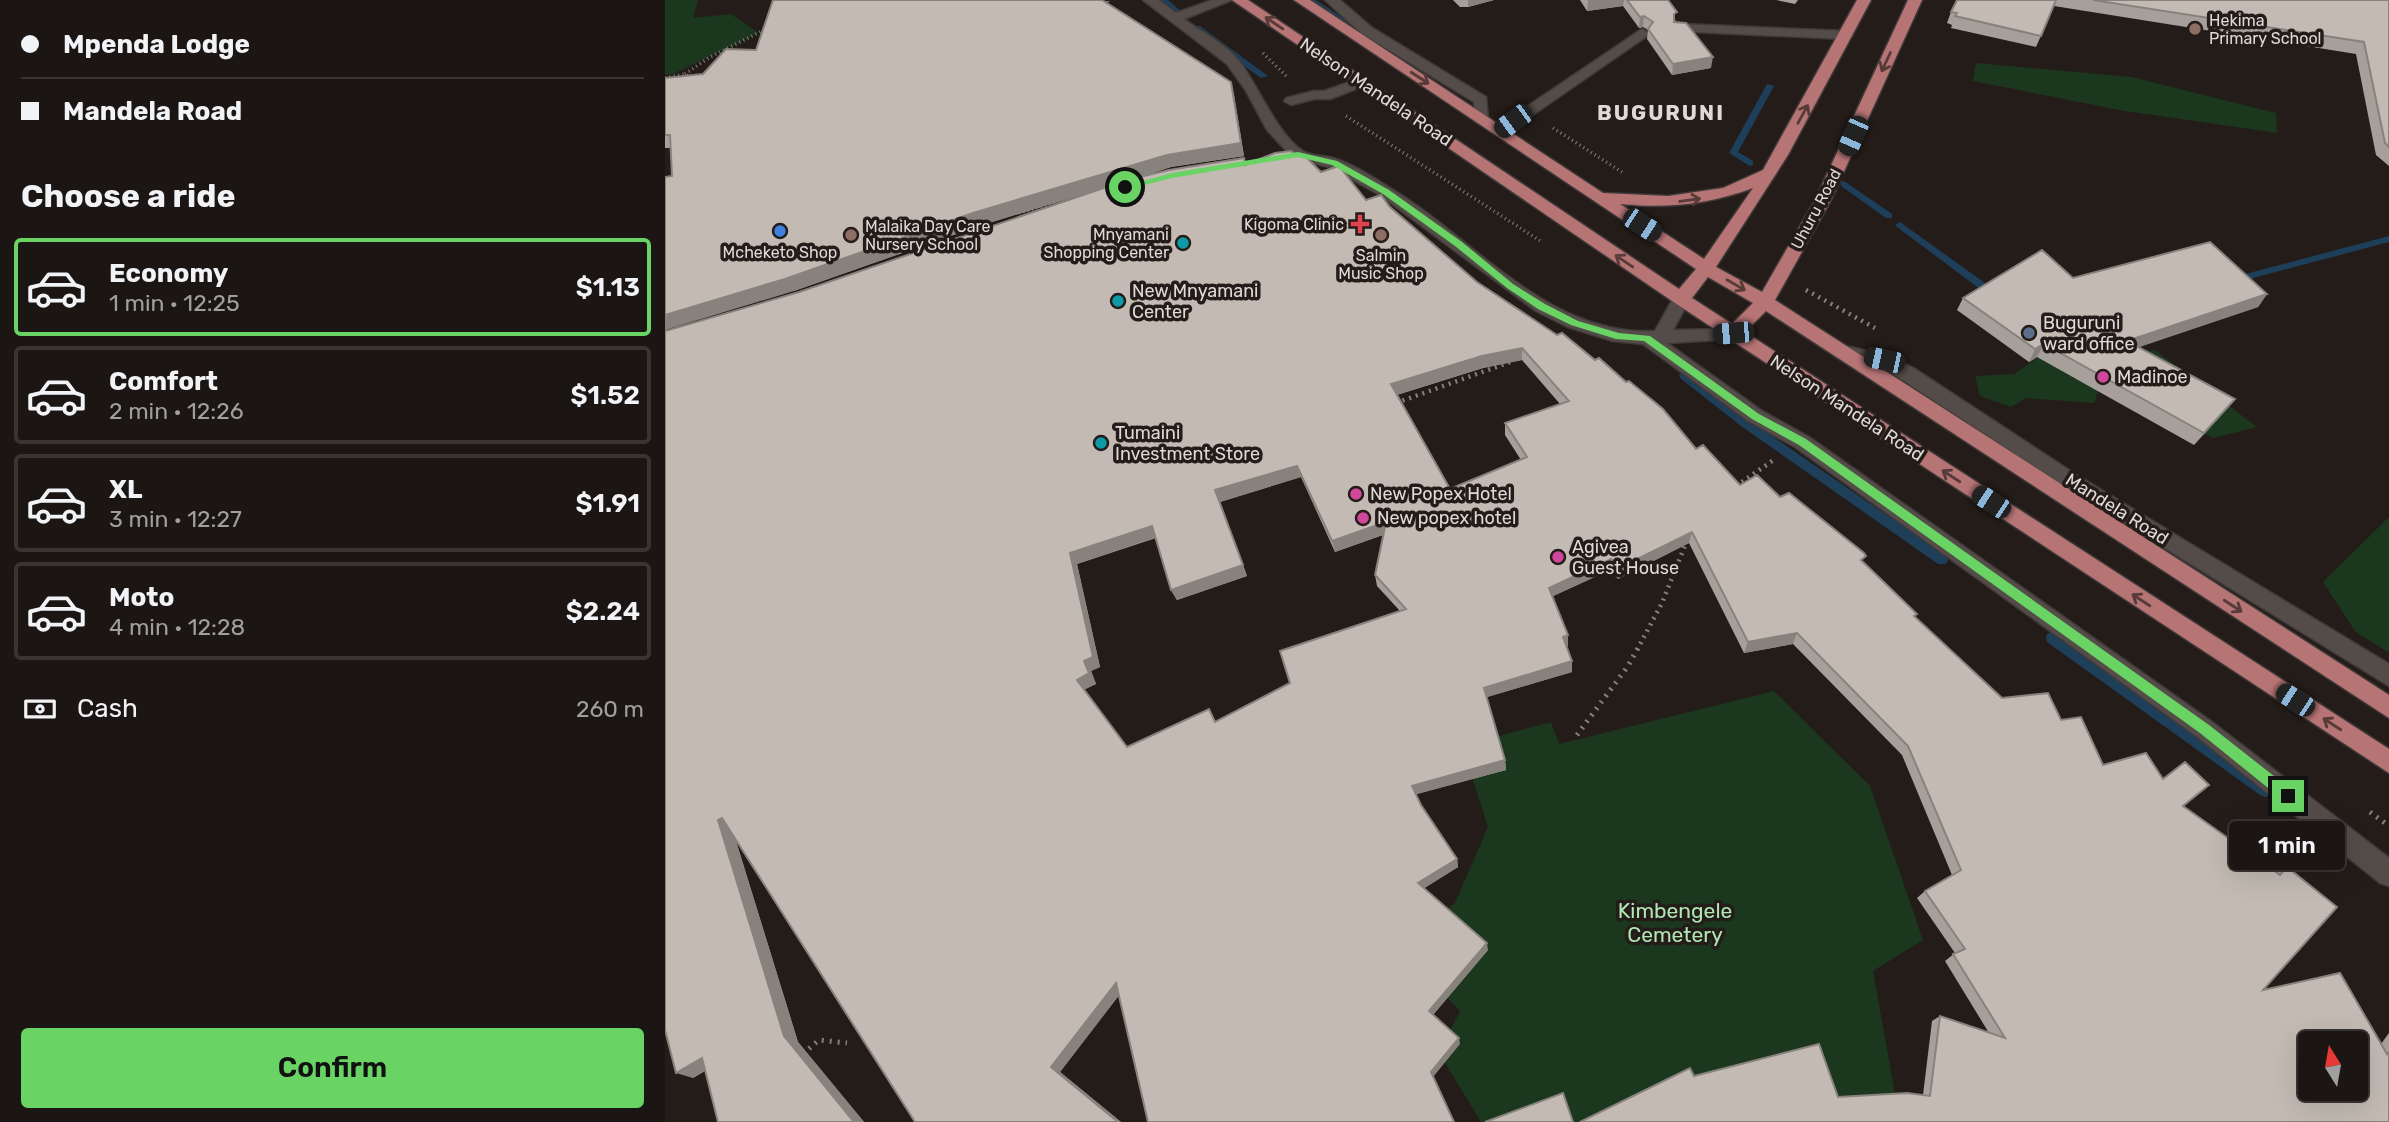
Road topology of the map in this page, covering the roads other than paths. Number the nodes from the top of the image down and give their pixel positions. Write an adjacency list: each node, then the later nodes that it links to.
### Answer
1 (1150, 0): 8 (street)
2 (1224, 0): 8 (street)
3 (1239, 0): 12 (main road, Nelson Mandela Road, one-way to 3)
4 (1301, 0): 14 (main road, Nelson Mandela Road, one-way to 14)
5 (1332, 0): 14 (street)
6 (1864, 0): 11 (main road)
7 (1915, 0): 20 (main road, Uhuru Road, one-way to 20)
8 (1174, 18): 22 (street)
9 (1680, 28): 11 (street)
10 (1642, 33): 15 (street)
11 (1846, 35): 16 (main road, one-way to 11)
12 (1361, 82): 13 (street); 19 (main road, Nelson Mandela Road, one-way to 12)
13 (1291, 101)
14 (1481, 119): 15 (main road, Nelson Mandela Road)
15 (1500, 131): 17 (main road, Nelson Mandela Road)
16 (1768, 173): 17 (main road, one-way to 16); 18 (main road)
17 (1598, 196): 18 (main road, Nelson Mandela Road)
18 (1707, 268): 19 (main road); 20 (main road, Nelson Mandela Road, one-way to 20)
19 (1681, 299): 21 (main road, Nelson Mandela Road); 22 (street)
20 (1765, 302): 21 (main road, Uhuru Road); 23 (main road)
21 (1733, 333): 22 (street); 26 (main road, Nelson Mandela Road, one-way to 21)
22 (1654, 337): 27 (street)
23 (1841, 351): 24 (street, Mandela Road); 25 (main road, one-way to 25)
24 (2389, 676)
25 (2389, 708)
26 (2389, 762)
27 (2389, 874)

